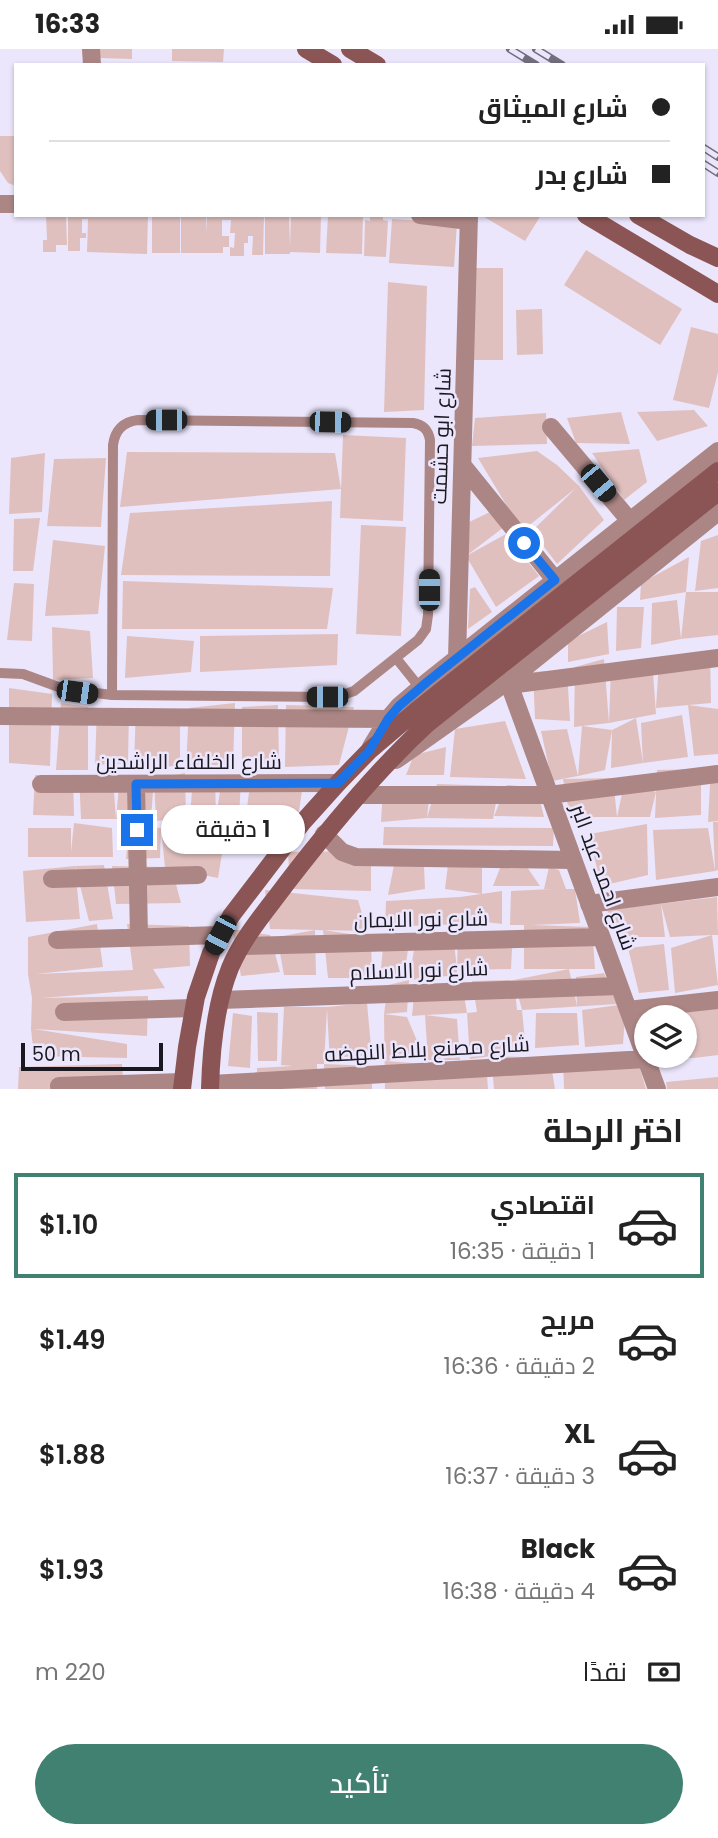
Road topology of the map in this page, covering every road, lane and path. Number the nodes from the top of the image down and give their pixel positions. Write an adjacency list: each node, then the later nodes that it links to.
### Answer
1 (306, 49): 3 (main road)
2 (350, 49): 4 (main road)
3 (330, 63)
4 (374, 63)
5 (589, 217): 9 (main road)
6 (641, 217): 8 (main road)
7 (469, 218): 12 (street, شارع ابو حشمت)
8 (718, 258)
9 (718, 294)
10 (551, 427): 16 (street)
11 (718, 451): 16 (street)
12 (463, 466): 17 (street); 20 (street, شارع ابو حشمت)
13 (718, 471): 21 (main road)
14 (718, 492): 21 (main road)
15 (718, 512): 23 (street)
16 (630, 521): 17 (street)
17 (555, 580): 20 (street)
18 (396, 658): 24 (lane); 25 (lane); 25 (lane)
19 (718, 658): 23 (street)
20 (457, 659): 24 (street)
21 (485, 667): 28 (main road); 29 (main road)
22 (0, 673): 25 (lane)
23 (508, 683): 29 (street); 35 (street, شارع احمد عبد البر)
24 (420, 688): 27 (street)
25 (112, 695)
26 (0, 716): 27 (street)
27 (388, 719): 28 (street)
28 (369, 751): 31 (main road)
29 (384, 767): 34 (main road)
30 (718, 773): 35 (street)
31 (338, 783): 33 (street, شارع الخلفاء الراشدين); 43 (main road)
32 (41, 784): 33 (street, شارع الخلفاء الراشدين)
33 (136, 784): 39 (street)
34 (359, 795): 35 (street); 36 (main road)
35 (549, 795): 37 (street, شارع احمد عبد البر)
36 (324, 834): 37 (street); 47 (main road)
37 (573, 860): 42 (street, شارع احمد عبد البر)
38 (198, 875): 39 (street)
39 (138, 877): 40 (street); 44 (street)
40 (52, 879)
41 (718, 887): 42 (street)
42 (589, 904): 45 (street, شارع احمد عبد البر)
43 (220, 935): 44 (street); 51 (main road)
44 (139, 937): 46 (street)
45 (601, 937): 47 (street, شارع نور الايمان); 48 (street, شارع احمد عبد البر)
46 (57, 940)
47 (242, 946): 49 (main road)
48 (619, 986): 49 (street, شارع نور الاسلام); 52 (street, شارع احمد عبد البر)
49 (221, 1000): 59 (main road)
50 (718, 1000): 52 (street)
51 (193, 1008): 53 (street); 57 (main road)
52 (628, 1010): 54 (street, شارع احمد عبد البر)
53 (64, 1012)
54 (634, 1026)
55 (634, 1060): 59 (street, شارع مصنع بلاط النهضه)
56 (649, 1068): 60 (street, شارع احمد عبد البر)
57 (182, 1085): 58 (street)
58 (59, 1086)
59 (210, 1087)
60 (657, 1089)

